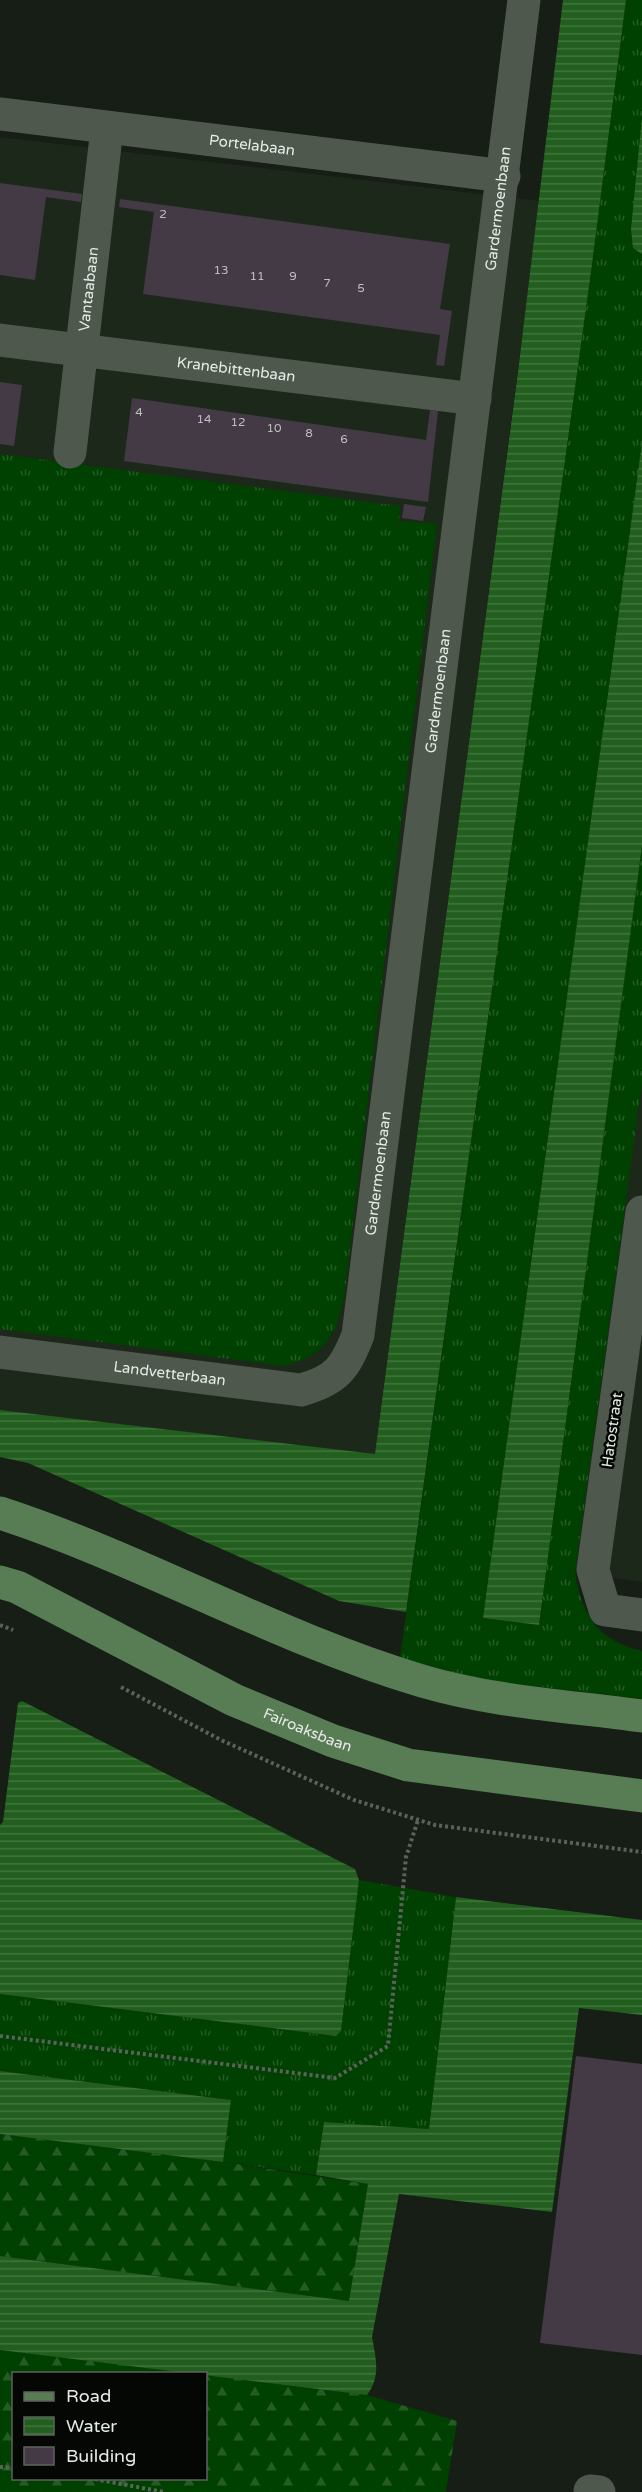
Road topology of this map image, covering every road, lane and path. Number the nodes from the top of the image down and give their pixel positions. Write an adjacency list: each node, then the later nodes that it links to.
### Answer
1 (524, 0): 4 (street, Gardermoenbaan)
2 (0, 114): 3 (street, Portelabaan)
3 (107, 128): 4 (street, Portelabaan); 6 (street, Vantaabaan)
4 (504, 176): 7 (street, Gardermoenbaan)
5 (0, 340): 6 (street, Kranebittenbaan)
6 (82, 350): 7 (street, Kranebittenbaan); 8 (street, Vantaabaan)
7 (475, 399): 11 (street, Gardermoenbaan)
8 (70, 452)
9 (642, 1212): 14 (street, Hatostraat)
10 (0, 1352): 11 (street, Landvetterbaan)
11 (336, 1376)
12 (0, 1513): 15 (main road)
13 (0, 1582): 16 (main road, Fairoaksbaan)
14 (642, 1615)
15 (642, 1716)
16 (642, 1796)
17 (418, 1820): 18 (path)
18 (0, 2036)
19 (100, 2480): 20 (path)
20 (164, 2492)

